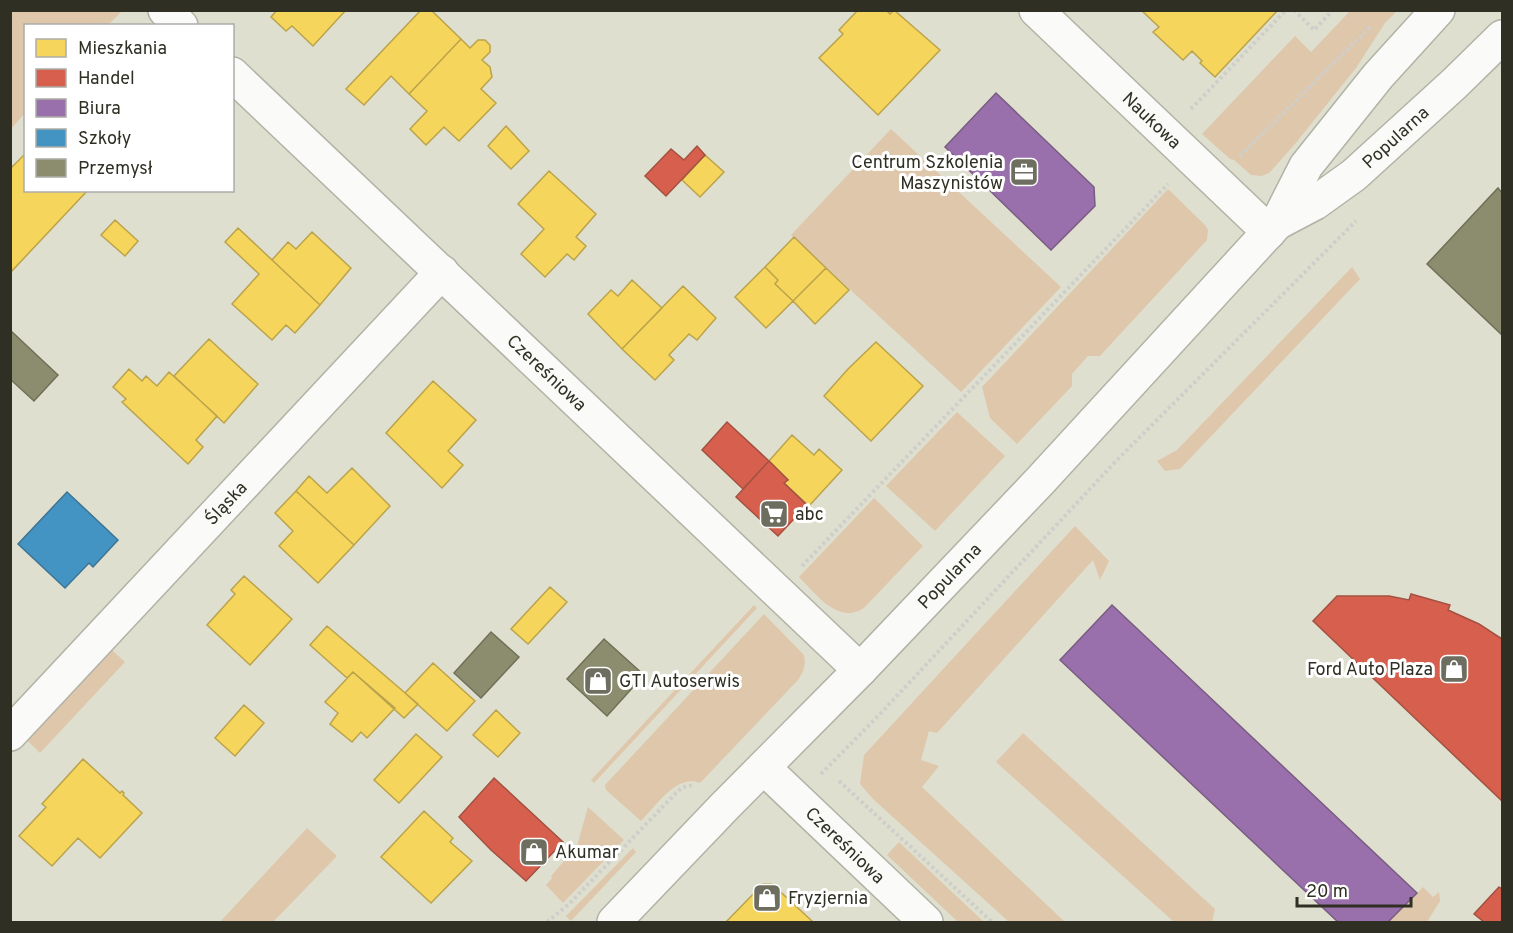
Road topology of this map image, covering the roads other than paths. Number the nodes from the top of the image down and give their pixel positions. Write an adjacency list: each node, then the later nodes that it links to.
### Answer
1 (165, 10): 4 (street)
2 (1036, 10): 7 (street, Naukowa)
3 (1438, 10): 7 (street, Popularna)
4 (179, 24)
5 (1503, 37): 7 (street, Popularna)
6 (234, 77): 8 (street, Czereśniowa)
7 (1273, 228): 9 (street, Popularna)
8 (442, 272): 9 (street, Czereśniowa); 10 (street, Śląska)
9 (860, 670): 11 (street, Popularna)
10 (10, 734)
11 (764, 768): 12 (street, Popularna); 13 (street, Czereśniowa)
12 (614, 922)
13 (926, 922)

